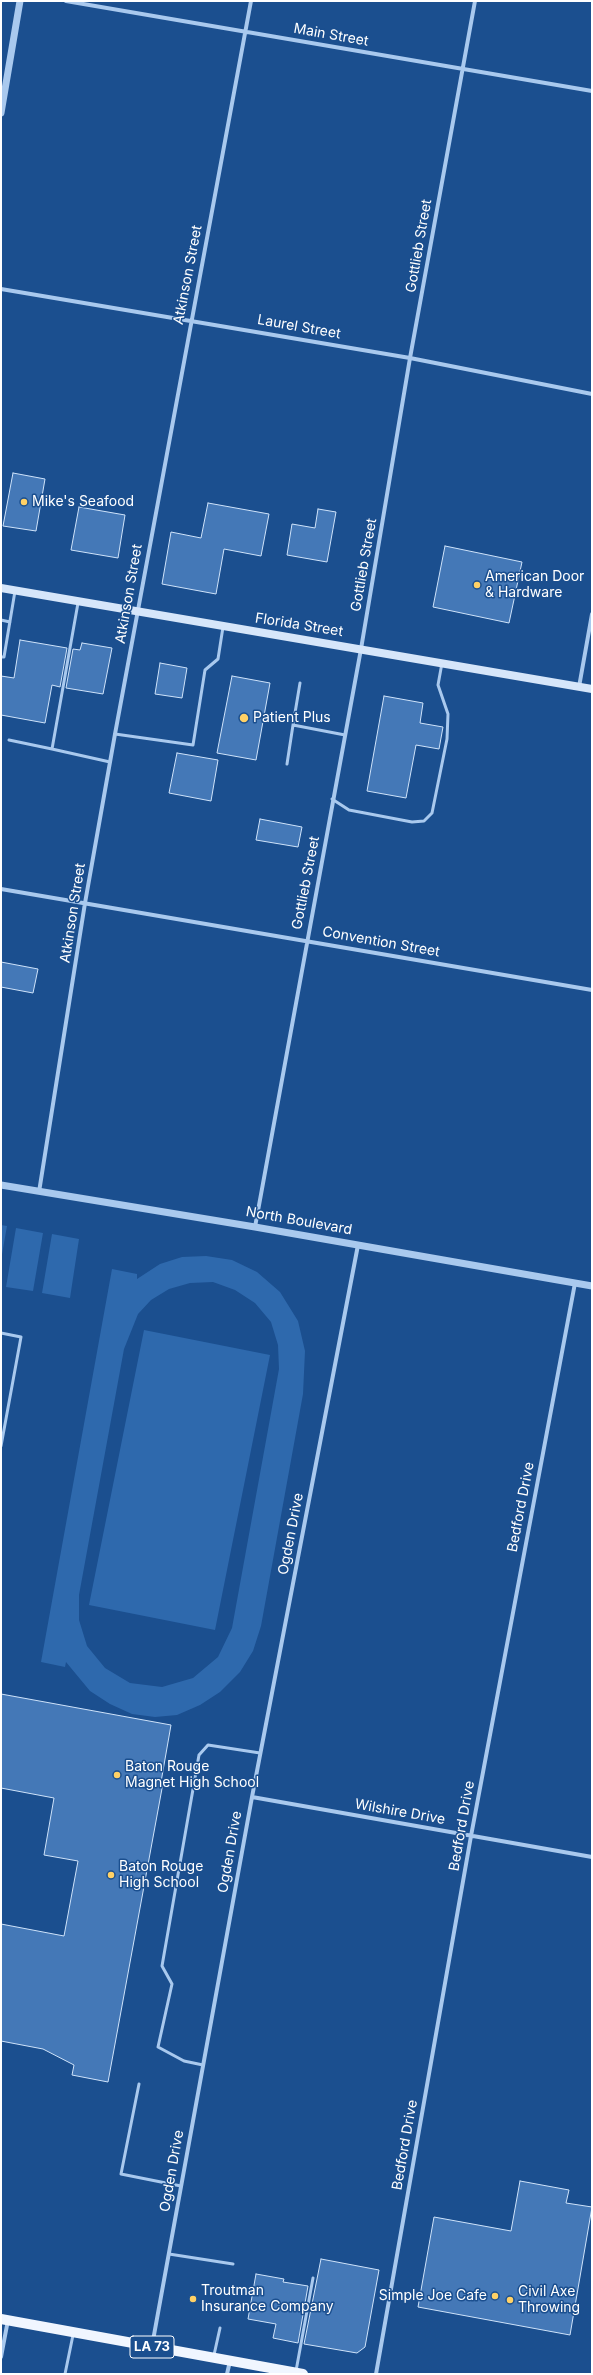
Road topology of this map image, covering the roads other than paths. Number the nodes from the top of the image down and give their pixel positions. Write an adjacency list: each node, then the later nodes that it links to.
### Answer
1 (20, 1): 8 (street)
2 (66, 1): 5 (street, Main Street)
3 (251, 1): 5 (street, Atkinson Street)
4 (474, 1): 6 (street, Gottlieb Street)
5 (246, 32): 6 (street, Main Street); 10 (street, Atkinson Street)
6 (462, 70): 7 (street, Main Street); 11 (street, Gottlieb Street)
7 (592, 92)
8 (1, 113)
9 (1, 289): 10 (street, Laurel Street)
10 (191, 320): 11 (street, Laurel Street); 16 (street, Atkinson Street)
11 (410, 358): 12 (street, Laurel Street); 21 (street, Gottlieb Street)
12 (592, 394)
13 (1, 588): 14 (main road, Florida Street)
14 (16, 590): 15 (main road, Florida Street); 19 (lane)
15 (78, 601): 16 (main road, Florida Street); 31 (lane)
16 (137, 611): 20 (main road, Florida Street); 28 (street, Atkinson Street)
17 (592, 614): 25 (street)
18 (1, 620): 19 (lane)
19 (10, 622): 22 (lane)
20 (224, 626): 21 (main road, Florida Street); 28 (lane)
21 (361, 649): 23 (main road, Florida Street); 29 (street, Gottlieb Street)
22 (1, 657)
23 (442, 663): 25 (main road, Florida Street); 34 (lane)
24 (300, 683): 27 (lane)
25 (579, 687): 26 (main road, Florida Street)
26 (592, 689)
27 (293, 725): 29 (lane); 33 (lane)
28 (115, 734): 32 (street, Atkinson Street)
29 (345, 736): 34 (street, Gottlieb Street)
30 (10, 740): 31 (lane)
31 (52, 749): 32 (lane)
32 (110, 762): 36 (street, Atkinson Street)
33 (287, 764)
34 (332, 799): 37 (street, Gottlieb Street)
35 (1, 889): 36 (street, Convention Street)
36 (85, 903): 37 (street, Convention Street); 40 (street, Atkinson Street)
37 (306, 940): 38 (street, Convention Street); 41 (street, Gottlieb Street)
38 (592, 990)
39 (1, 1185): 40 (street, North Boulevard)
40 (39, 1192): 41 (street, North Boulevard)
41 (255, 1227): 42 (street, North Boulevard)
42 (358, 1245): 43 (street, North Boulevard); 47 (street, Ogden Drive)
43 (575, 1283): 44 (street, North Boulevard); 49 (street, Bedford Drive)
44 (592, 1286)
45 (1, 1333): 46 (lane)
46 (1, 1446)
47 (260, 1753): 48 (street, Ogden Drive); 51 (lane)
48 (252, 1797): 49 (street, Wilshire Drive); 51 (street, Ogden Drive)
49 (471, 1836): 50 (street, Wilshire Drive); 67 (street, Bedford Drive)
50 (592, 1856)
51 (203, 2065): 53 (street, Ogden Drive)
52 (139, 2084): 53 (lane)
53 (181, 2186): 54 (street, Ogden Drive)
54 (169, 2254): 55 (lane); 60 (street, Ogden Drive)
55 (233, 2264)
56 (313, 2278): 64 (lane)
57 (4, 2319): 59 (main road, LA 73); 61 (street)
58 (220, 2328): 62 (lane)
59 (74, 2332): 60 (main road, LA 73); 65 (lane)
60 (152, 2347): 62 (main road, LA 73)
61 (1, 2357)
62 (214, 2358): 63 (main road, LA 73)
63 (230, 2361): 64 (main road, LA 73); 66 (street)
64 (294, 2373)
65 (65, 2374)
66 (227, 2374)
67 (376, 2374)

